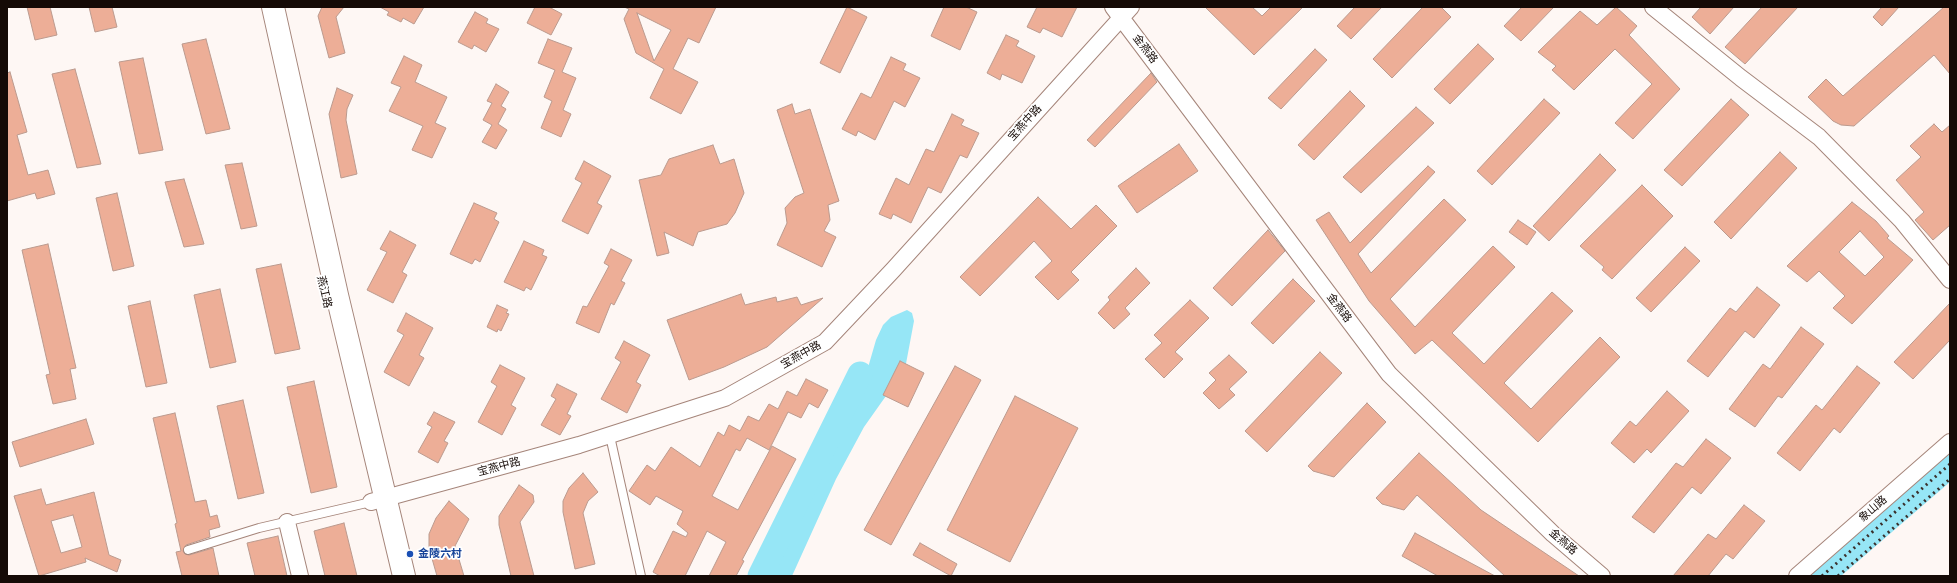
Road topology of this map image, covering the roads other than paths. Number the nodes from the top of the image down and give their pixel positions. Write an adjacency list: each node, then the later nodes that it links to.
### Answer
1 (260, 7): 8 (main road, 燕江路)
2 (273, 7): 8 (main road)
3 (1653, 7): 5 (street)
4 (1122, 10): 6 (street, 宝燕中路); 15 (street, 金燕路)
5 (1950, 280)
6 (610, 436): 8 (street, 宝燕中路); 14 (lane)
7 (1950, 442): 16 (street, 象山路)
8 (378, 500): 9 (lane); 12 (main road, 燕江路); 13 (main road)
9 (287, 522): 10 (lane); 11 (street)
10 (188, 550)
11 (300, 576)
12 (389, 576)
13 (404, 576)
14 (641, 576)
15 (1602, 576)
16 (1797, 576)

